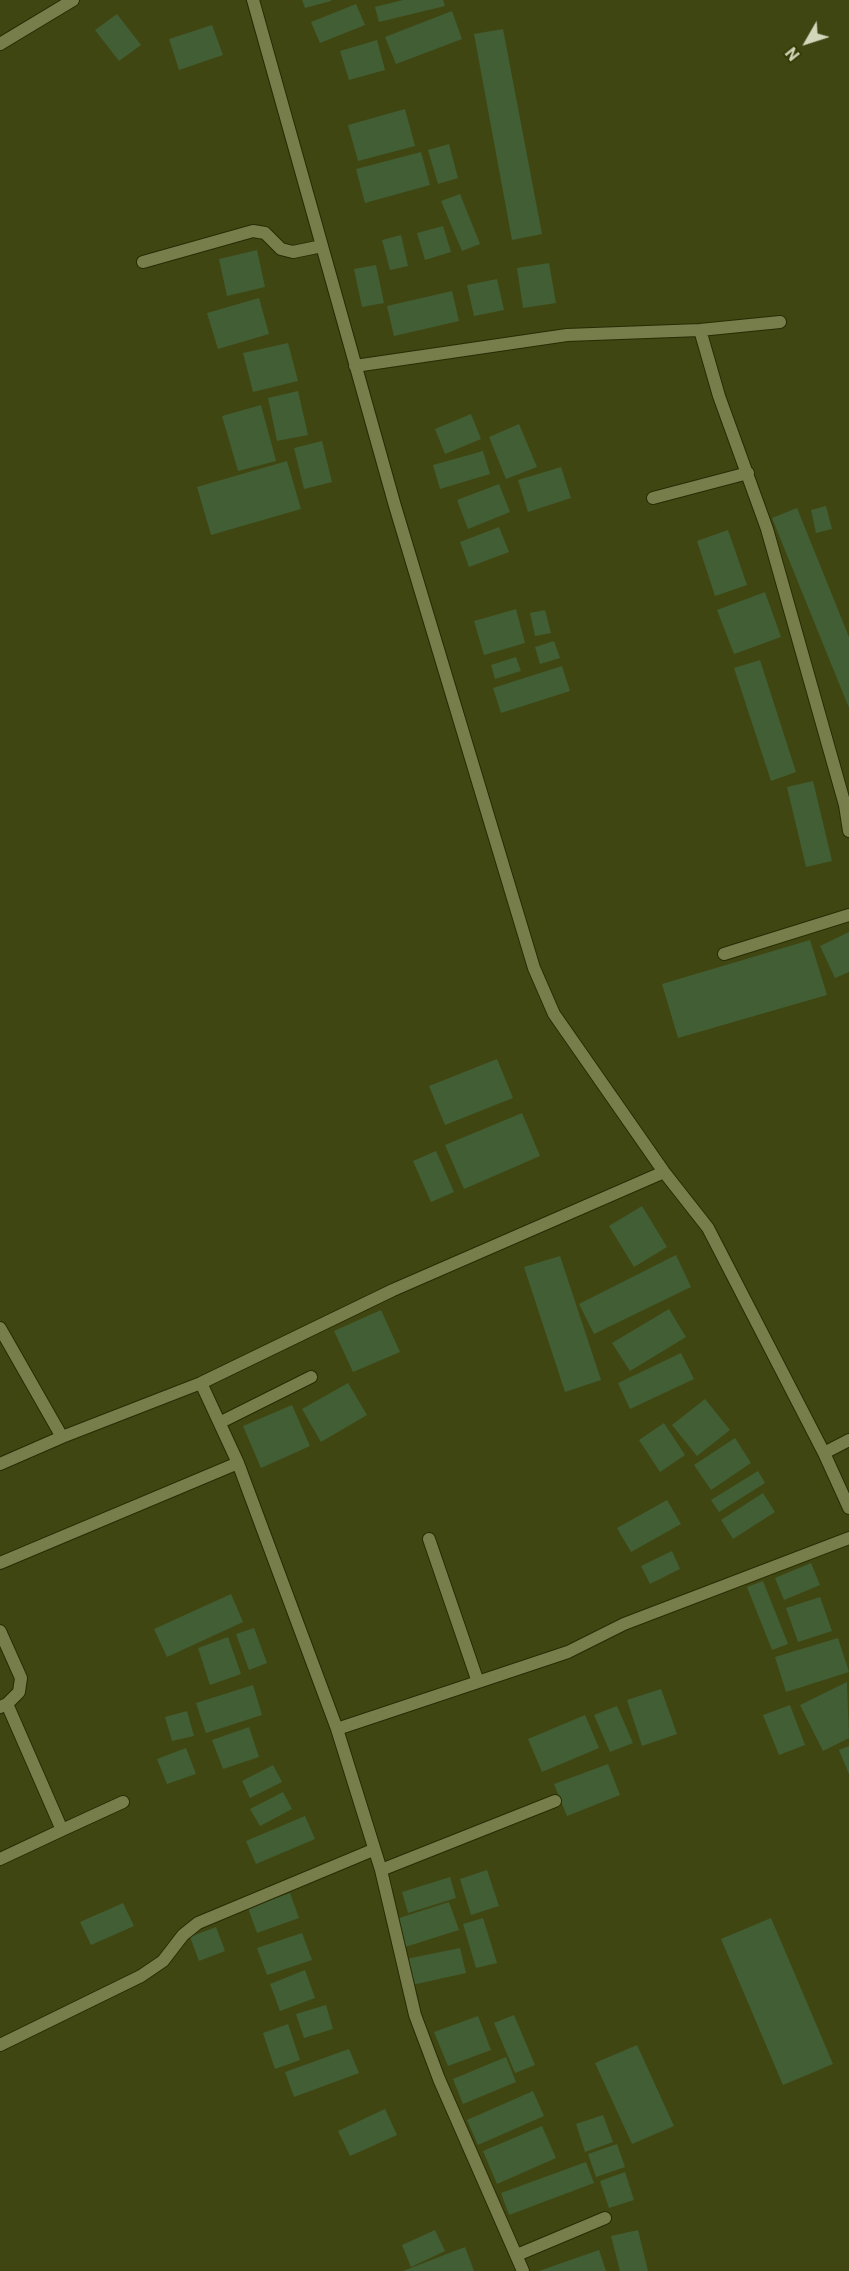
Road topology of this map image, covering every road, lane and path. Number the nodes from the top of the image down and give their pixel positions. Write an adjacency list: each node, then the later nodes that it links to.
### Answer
1 (73, 0): 3 (street)
2 (253, 0): 4 (street)
3 (0, 44)
4 (322, 246): 5 (street); 8 (street)
5 (143, 262)
6 (780, 322): 7 (street)
7 (700, 330): 8 (street); 9 (street)
8 (355, 366): 15 (street)
9 (748, 473): 10 (street); 11 (street)
10 (653, 498)
11 (847, 804): 12 (street)
12 (849, 831)
13 (849, 915): 14 (street)
14 (724, 954)
15 (664, 1172): 18 (street); 22 (street)
16 (0, 1328): 20 (street)
17 (311, 1377): 19 (street)
18 (201, 1383): 19 (street); 20 (street)
19 (221, 1422): 23 (street)
20 (62, 1437): 24 (street)
21 (849, 1440): 22 (street)
22 (824, 1453): 25 (street)
23 (238, 1462): 28 (street); 32 (street)
24 (0, 1464)
25 (849, 1508)
26 (849, 1538): 30 (street)
27 (429, 1539): 30 (street)
28 (0, 1563)
29 (0, 1631): 31 (street)
30 (477, 1682): 32 (street)
31 (4, 1705): 35 (street)
32 (337, 1729): 36 (street)
33 (555, 1801): 38 (street)
34 (123, 1802): 35 (street)
35 (62, 1830): 37 (street)
36 (373, 1850): 38 (street); 39 (street)
37 (0, 1859)
38 (381, 1870): 41 (street)
39 (0, 2045)
40 (605, 2217): 41 (street)
41 (517, 2255): 42 (street)
42 (523, 2271)

